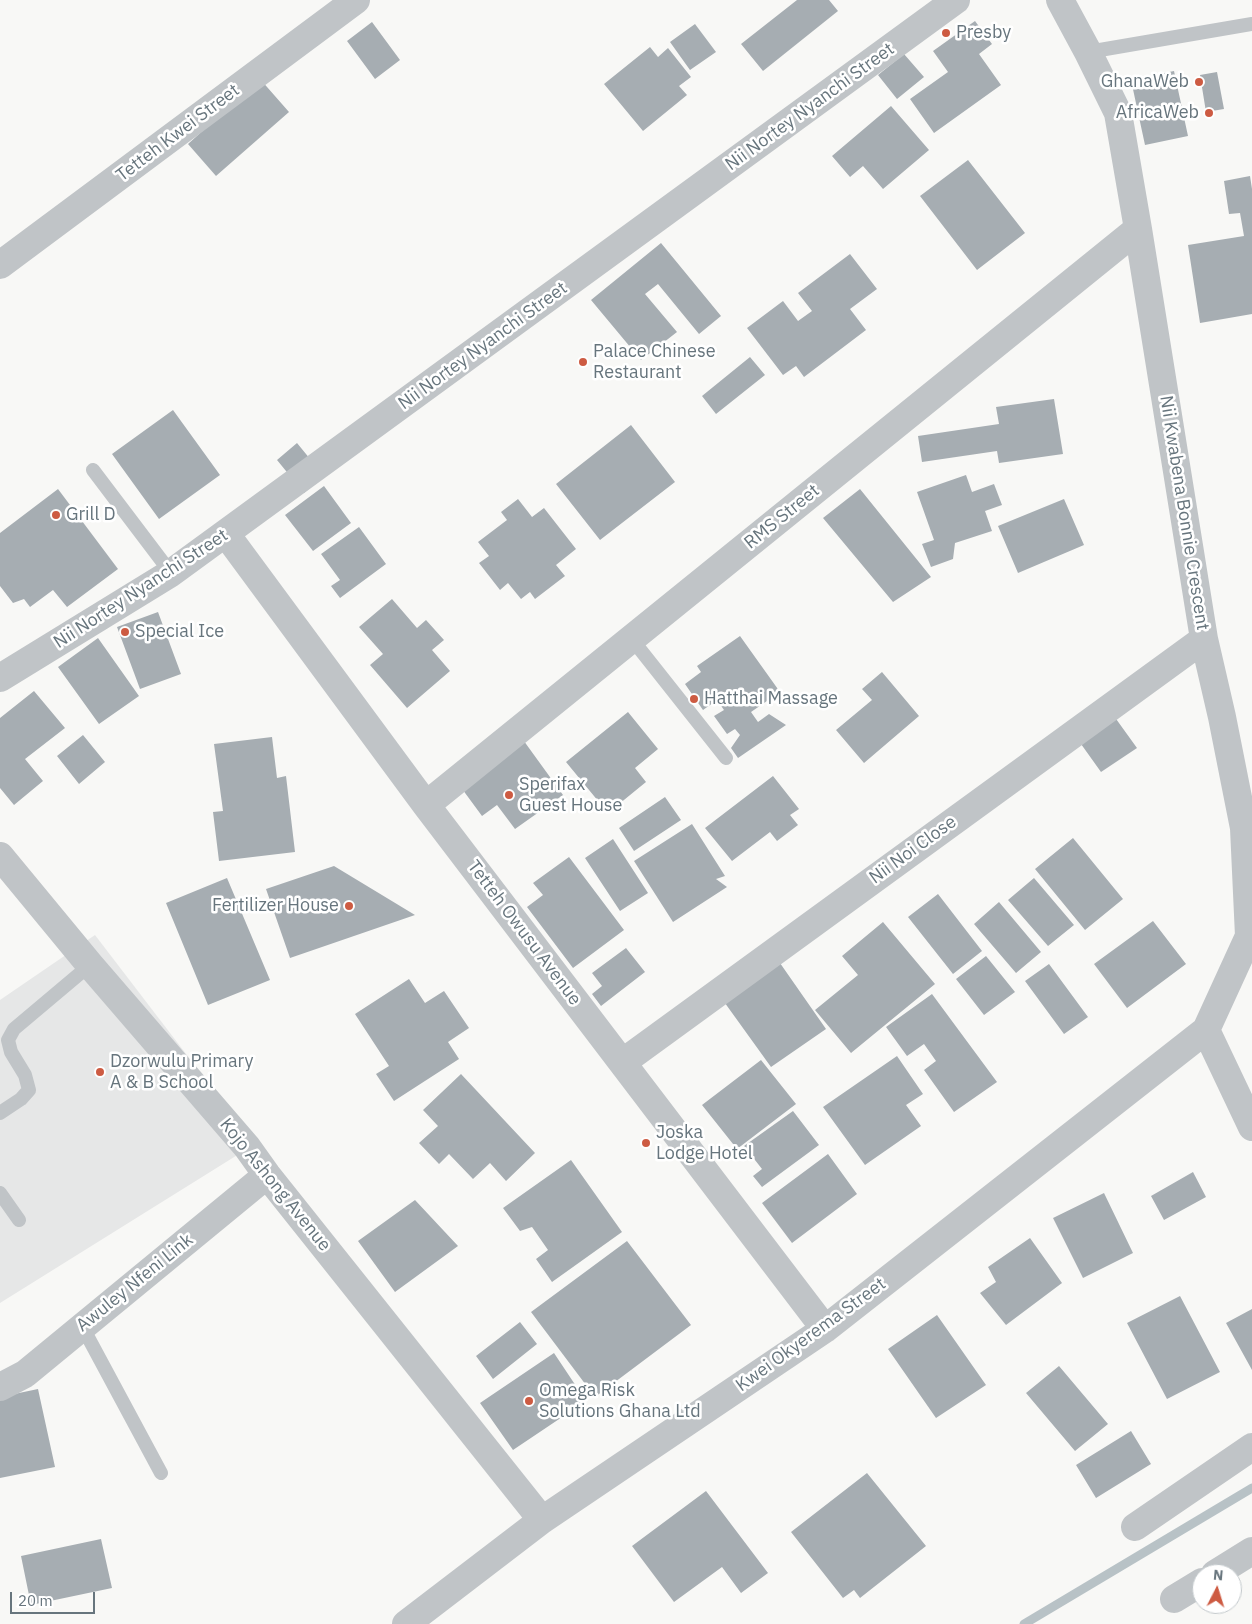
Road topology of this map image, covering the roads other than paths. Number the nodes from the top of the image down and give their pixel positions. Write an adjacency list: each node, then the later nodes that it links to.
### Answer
1 (356, 0): 7 (street, Tetteh Kwei Street)
2 (956, 0): 9 (street, Nii Nortey Nyanchi Street)
3 (1060, 0): 5 (street, Nii Kwabena Bonnie Crescent)
4 (1252, 24): 5 (lane)
5 (1088, 52): 6 (street, Nii Kwabena Bonnie Crescent)
6 (1138, 229): 11 (street, RMS Street); 12 (street, Nii Kwabena Bonnie Crescent)
7 (0, 266)
8 (93, 470): 10 (lane)
9 (226, 534): 10 (street, Nii Nortey Nyanchi Street); 15 (street, Tetteh Owusu Avenue)
10 (171, 573): 13 (street, Nii Nortey Nyanchi Street)
11 (631, 638): 14 (lane); 15 (street, RMS Street)
12 (1204, 639): 18 (street, Nii Kwabena Bonnie Crescent); 19 (street, Nii Noi Close)
13 (0, 678)
14 (726, 758)
15 (426, 805): 19 (street, Tetteh Owusu Avenue)
16 (0, 856): 17 (street, Kojo Ashong Avenue)
17 (90, 965): 20 (lane); 22 (street, Kojo Ashong Avenue)
18 (1206, 1030): 21 (street); 26 (street, Kwei Okyerema Street)
19 (623, 1062): 26 (street, Tetteh Owusu Avenue)
20 (0, 1113)
21 (1252, 1127)
22 (267, 1175): 25 (street, Awuley Nfeni Link); 30 (street, Kojo Ashong Avenue)
23 (0, 1193): 24 (lane)
24 (19, 1220)
25 (82, 1326): 27 (street, Awuley Nfeni Link); 29 (lane)
26 (825, 1329): 30 (street, Kwei Okyerema Street)
27 (0, 1387)
28 (1252, 1446): 31 (street)
29 (161, 1473)
30 (542, 1520): 36 (street, Kwei Okyerema Street)
31 (1134, 1527)
32 (1252, 1551): 33 (street)
33 (1231, 1564)
34 (1192, 1588): 35 (street)
35 (1174, 1599)
36 (406, 1624)

